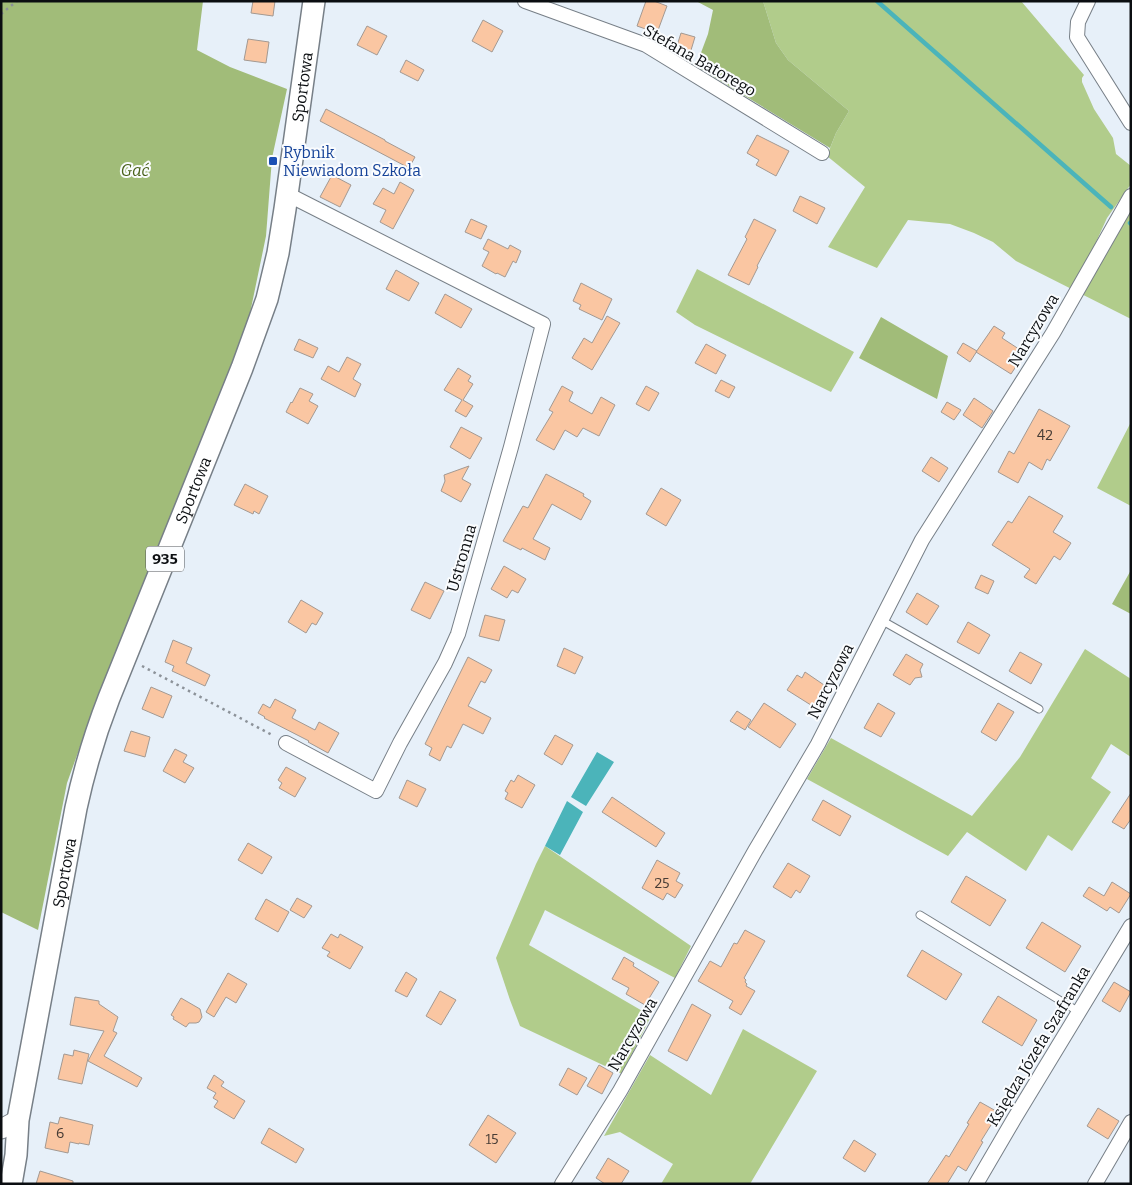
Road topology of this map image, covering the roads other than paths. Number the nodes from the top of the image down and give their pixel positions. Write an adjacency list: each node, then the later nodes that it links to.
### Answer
1 (314, 1): 6 (main road, Sportowa / 935)
2 (525, 1): 5 (street, Stefana Batorego)
3 (1088, 1): 4 (street)
4 (1131, 123)
5 (822, 153)
6 (287, 194): 10 (street, Ustronna); 15 (main road, Sportowa / 935)
7 (1131, 196): 8 (street, Narcyzowa)
8 (881, 620): 9 (lane); 18 (street, Narcyzowa)
9 (1039, 709)
10 (286, 743)
11 (920, 914): 13 (lane)
12 (1131, 926): 13 (street, Księdza Józefa Szafranka)
13 (1078, 1012): 19 (street, Księdza Józefa Szafranka)
14 (1131, 1122): 20 (street)
15 (10, 1124): 16 (main road, Sportowa / 935); 17 (main road, Sportowa / 935)
16 (1, 1151)
17 (11, 1184)
18 (562, 1184)
19 (976, 1184)
20 (1095, 1184)

